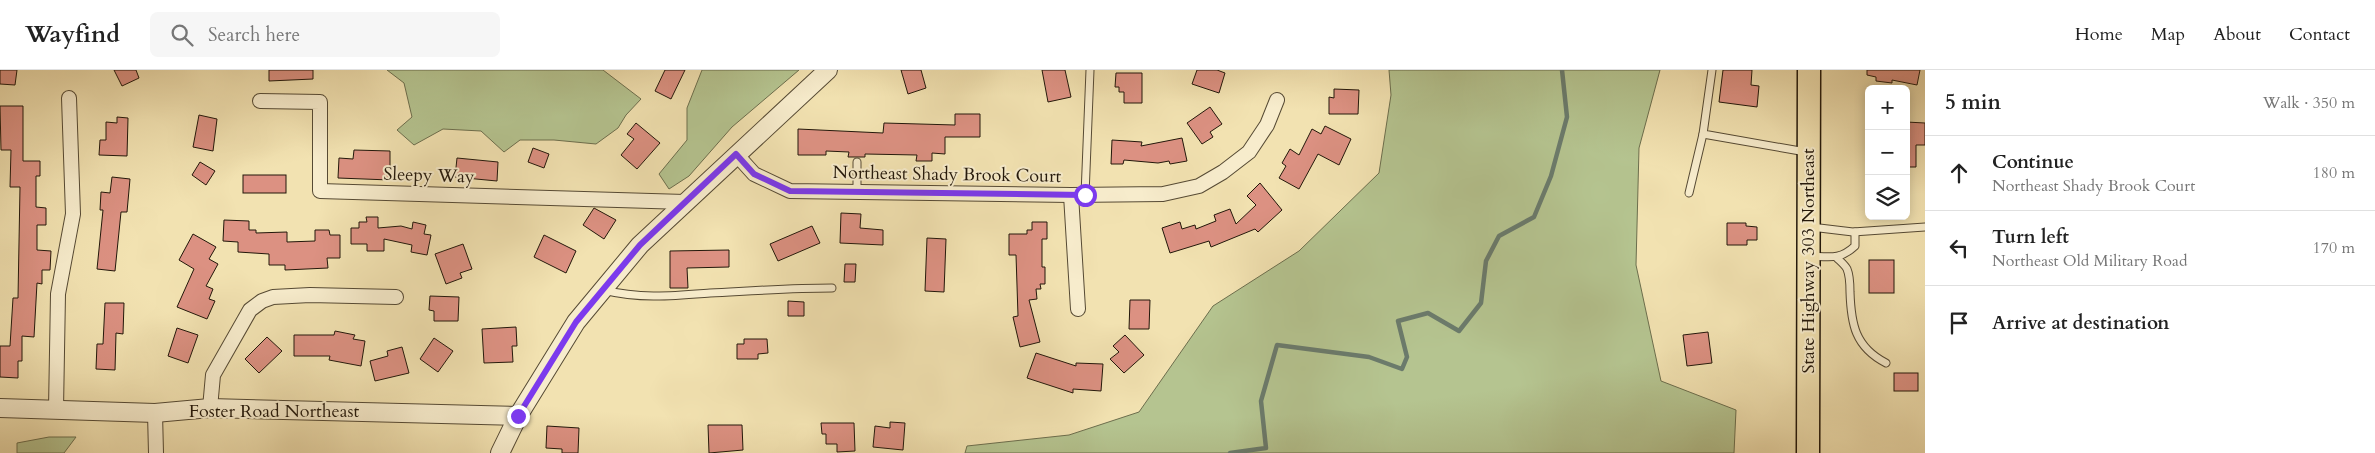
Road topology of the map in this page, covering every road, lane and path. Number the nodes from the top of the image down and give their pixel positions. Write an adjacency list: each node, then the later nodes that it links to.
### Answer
1 (828, 70): 10 (street)
2 (1090, 70): 14 (lane)
3 (1712, 70): 8 (lane)
4 (1809, 70): 9 (main road, State Highway 303 Northeast)
5 (69, 98): 28 (street)
6 (1277, 100): 14 (street, Northeast Shady Brook Court)
7 (260, 101): 15 (street, Sleepy Way)
8 (1703, 134): 9 (lane); 13 (lane)
9 (1809, 152): 17 (main road, State Highway 303 Northeast)
10 (736, 154): 12 (street, Northeast Shady Brook Court); 15 (street)
11 (857, 162): 12 (lane)
12 (856, 192): 14 (street, Northeast Shady Brook Court)
13 (1689, 194)
14 (1078, 195): 24 (street)
15 (685, 202): 22 (street)
16 (1925, 226): 18 (lane)
17 (1809, 227): 18 (lane); 19 (main road, State Highway 303 Northeast)
18 (1855, 232): 20 (lane)
19 (1808, 256): 20 (lane); 33 (main road, State Highway 303 Northeast)
20 (1837, 258): 25 (lane)
21 (832, 288): 22 (lane)
22 (603, 290): 30 (street)
23 (396, 297): 27 (street)
24 (1078, 309)
25 (1886, 363)
26 (0, 408): 28 (street, Foster Road Northeast)
27 (210, 408): 29 (street, Foster Road Northeast); 30 (street, Foster Road Northeast)
28 (56, 409): 29 (street, Foster Road Northeast)
29 (155, 413): 31 (street)
30 (518, 416): 32 (street)
31 (156, 453)
32 (500, 453)
33 (1808, 453)

